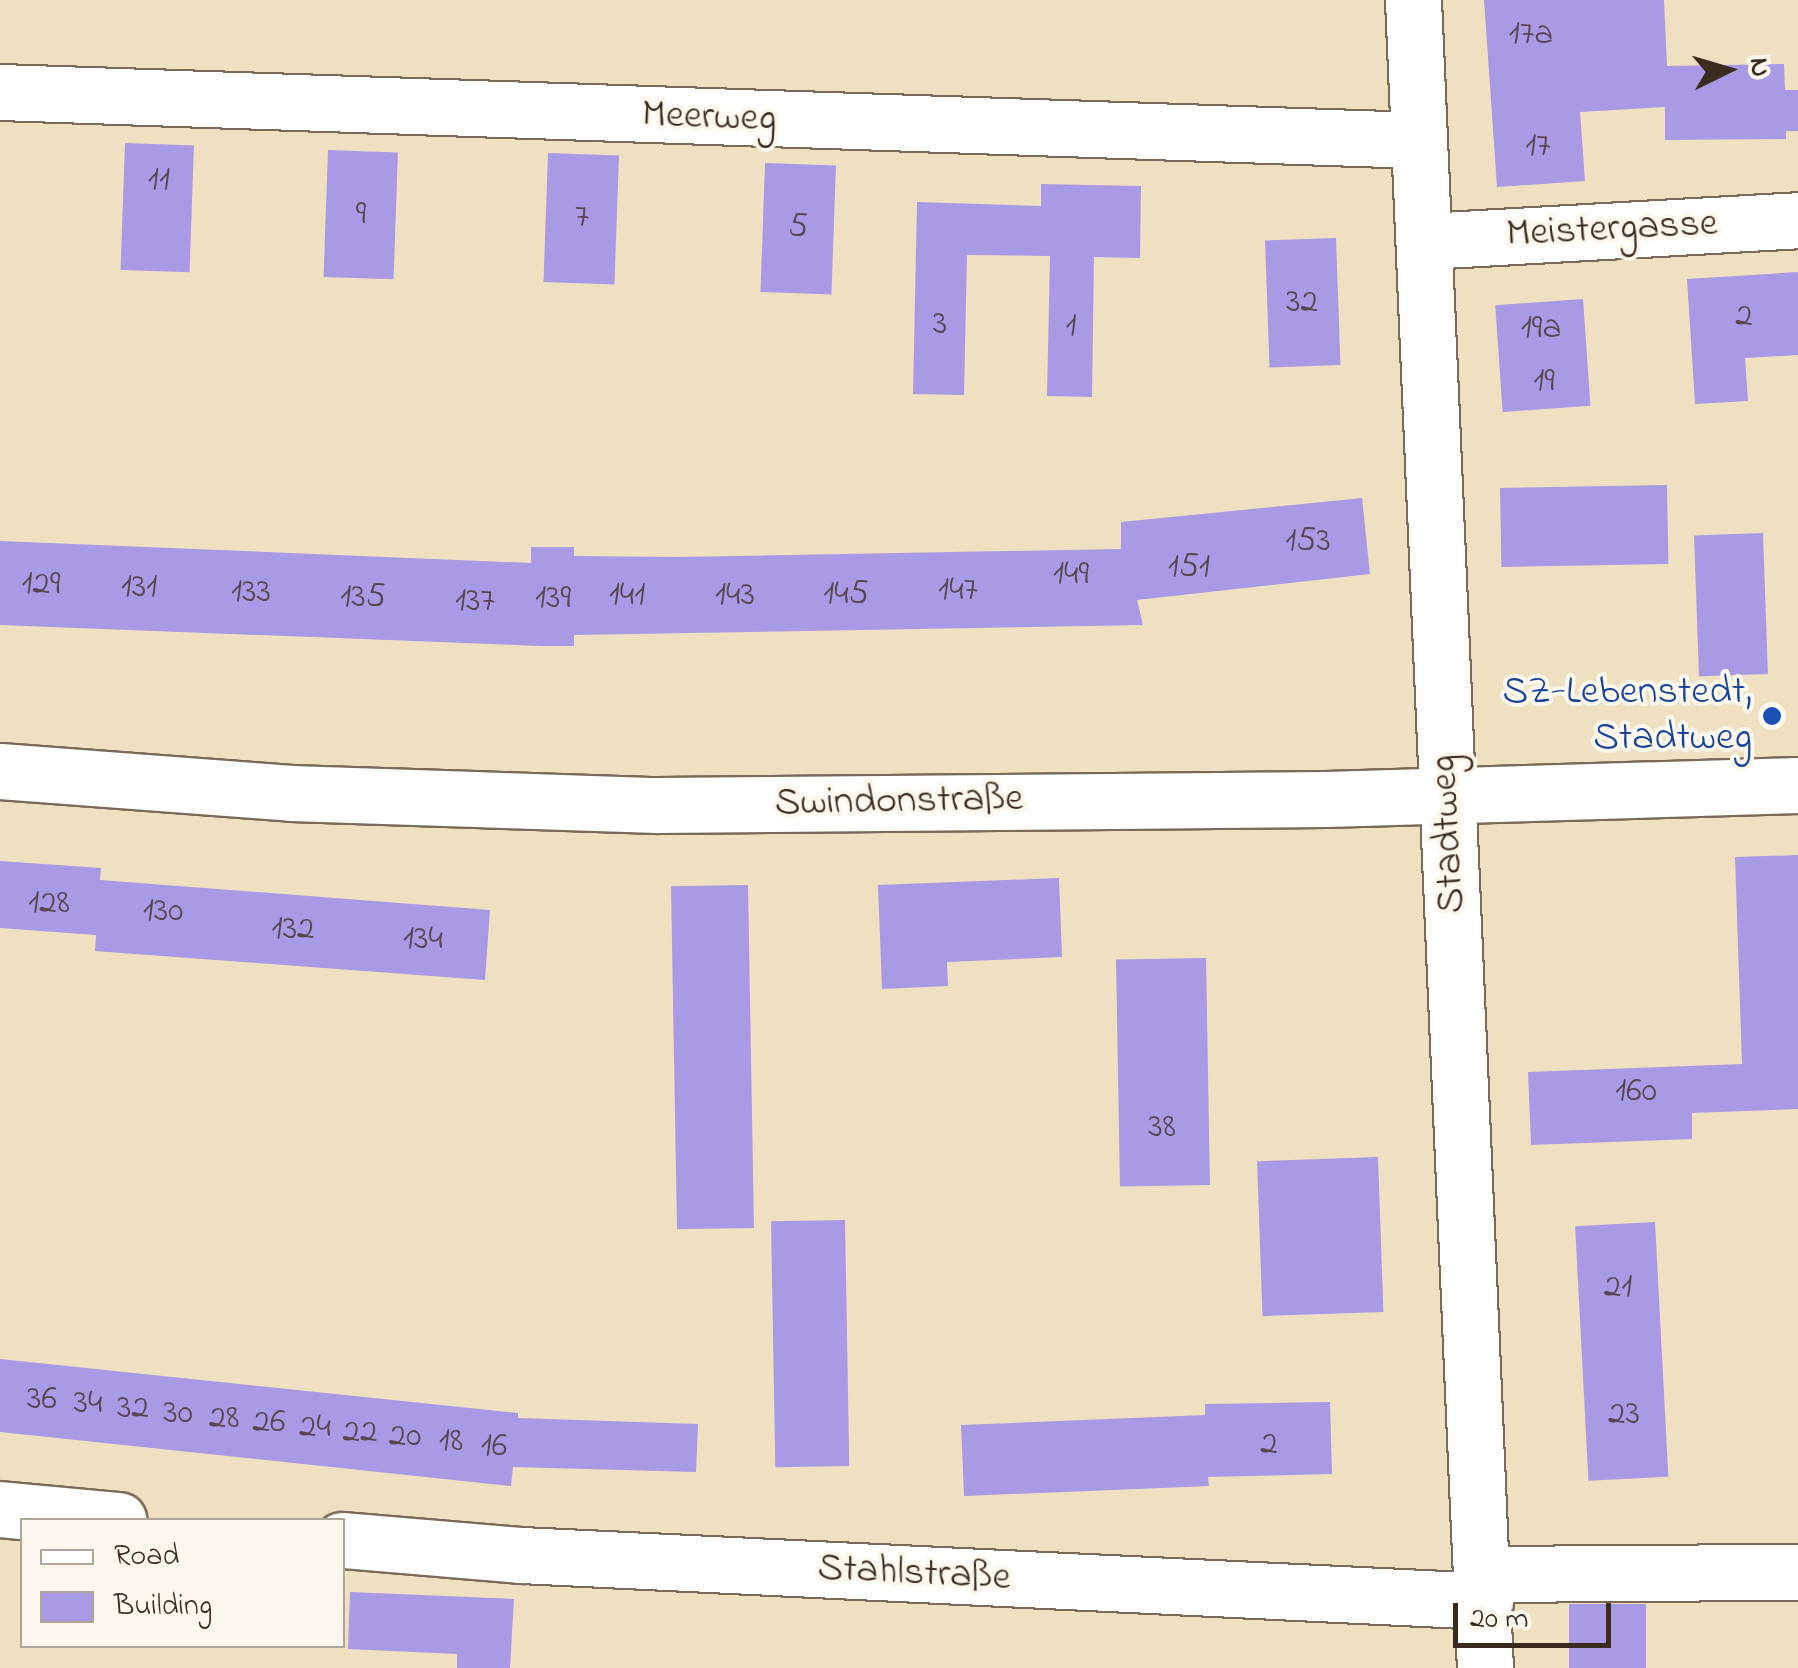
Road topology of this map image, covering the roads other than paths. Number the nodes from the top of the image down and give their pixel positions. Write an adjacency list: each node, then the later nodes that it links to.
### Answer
1 (1413, 0): 3 (street, Stadtweg)
2 (0, 92): 3 (street, Meerweg)
3 (1419, 140): 5 (street, Stadtweg)
4 (1798, 220): 5 (street, Meistergasse)
5 (1426, 241): 8 (street, Stadtweg)
6 (0, 771): 8 (street, Swindonstraße)
7 (1798, 785): 8 (street, Swindonstraße)
8 (1446, 795): 13 (street, Stadtweg)
9 (0, 1509): 10 (street)
10 (97, 1518)
11 (345, 1540): 13 (street, Stahlstraße)
12 (1798, 1572): 13 (street, Stahlstraße)
13 (1485, 1588): 14 (street, Stadtweg)
14 (1484, 1668)

